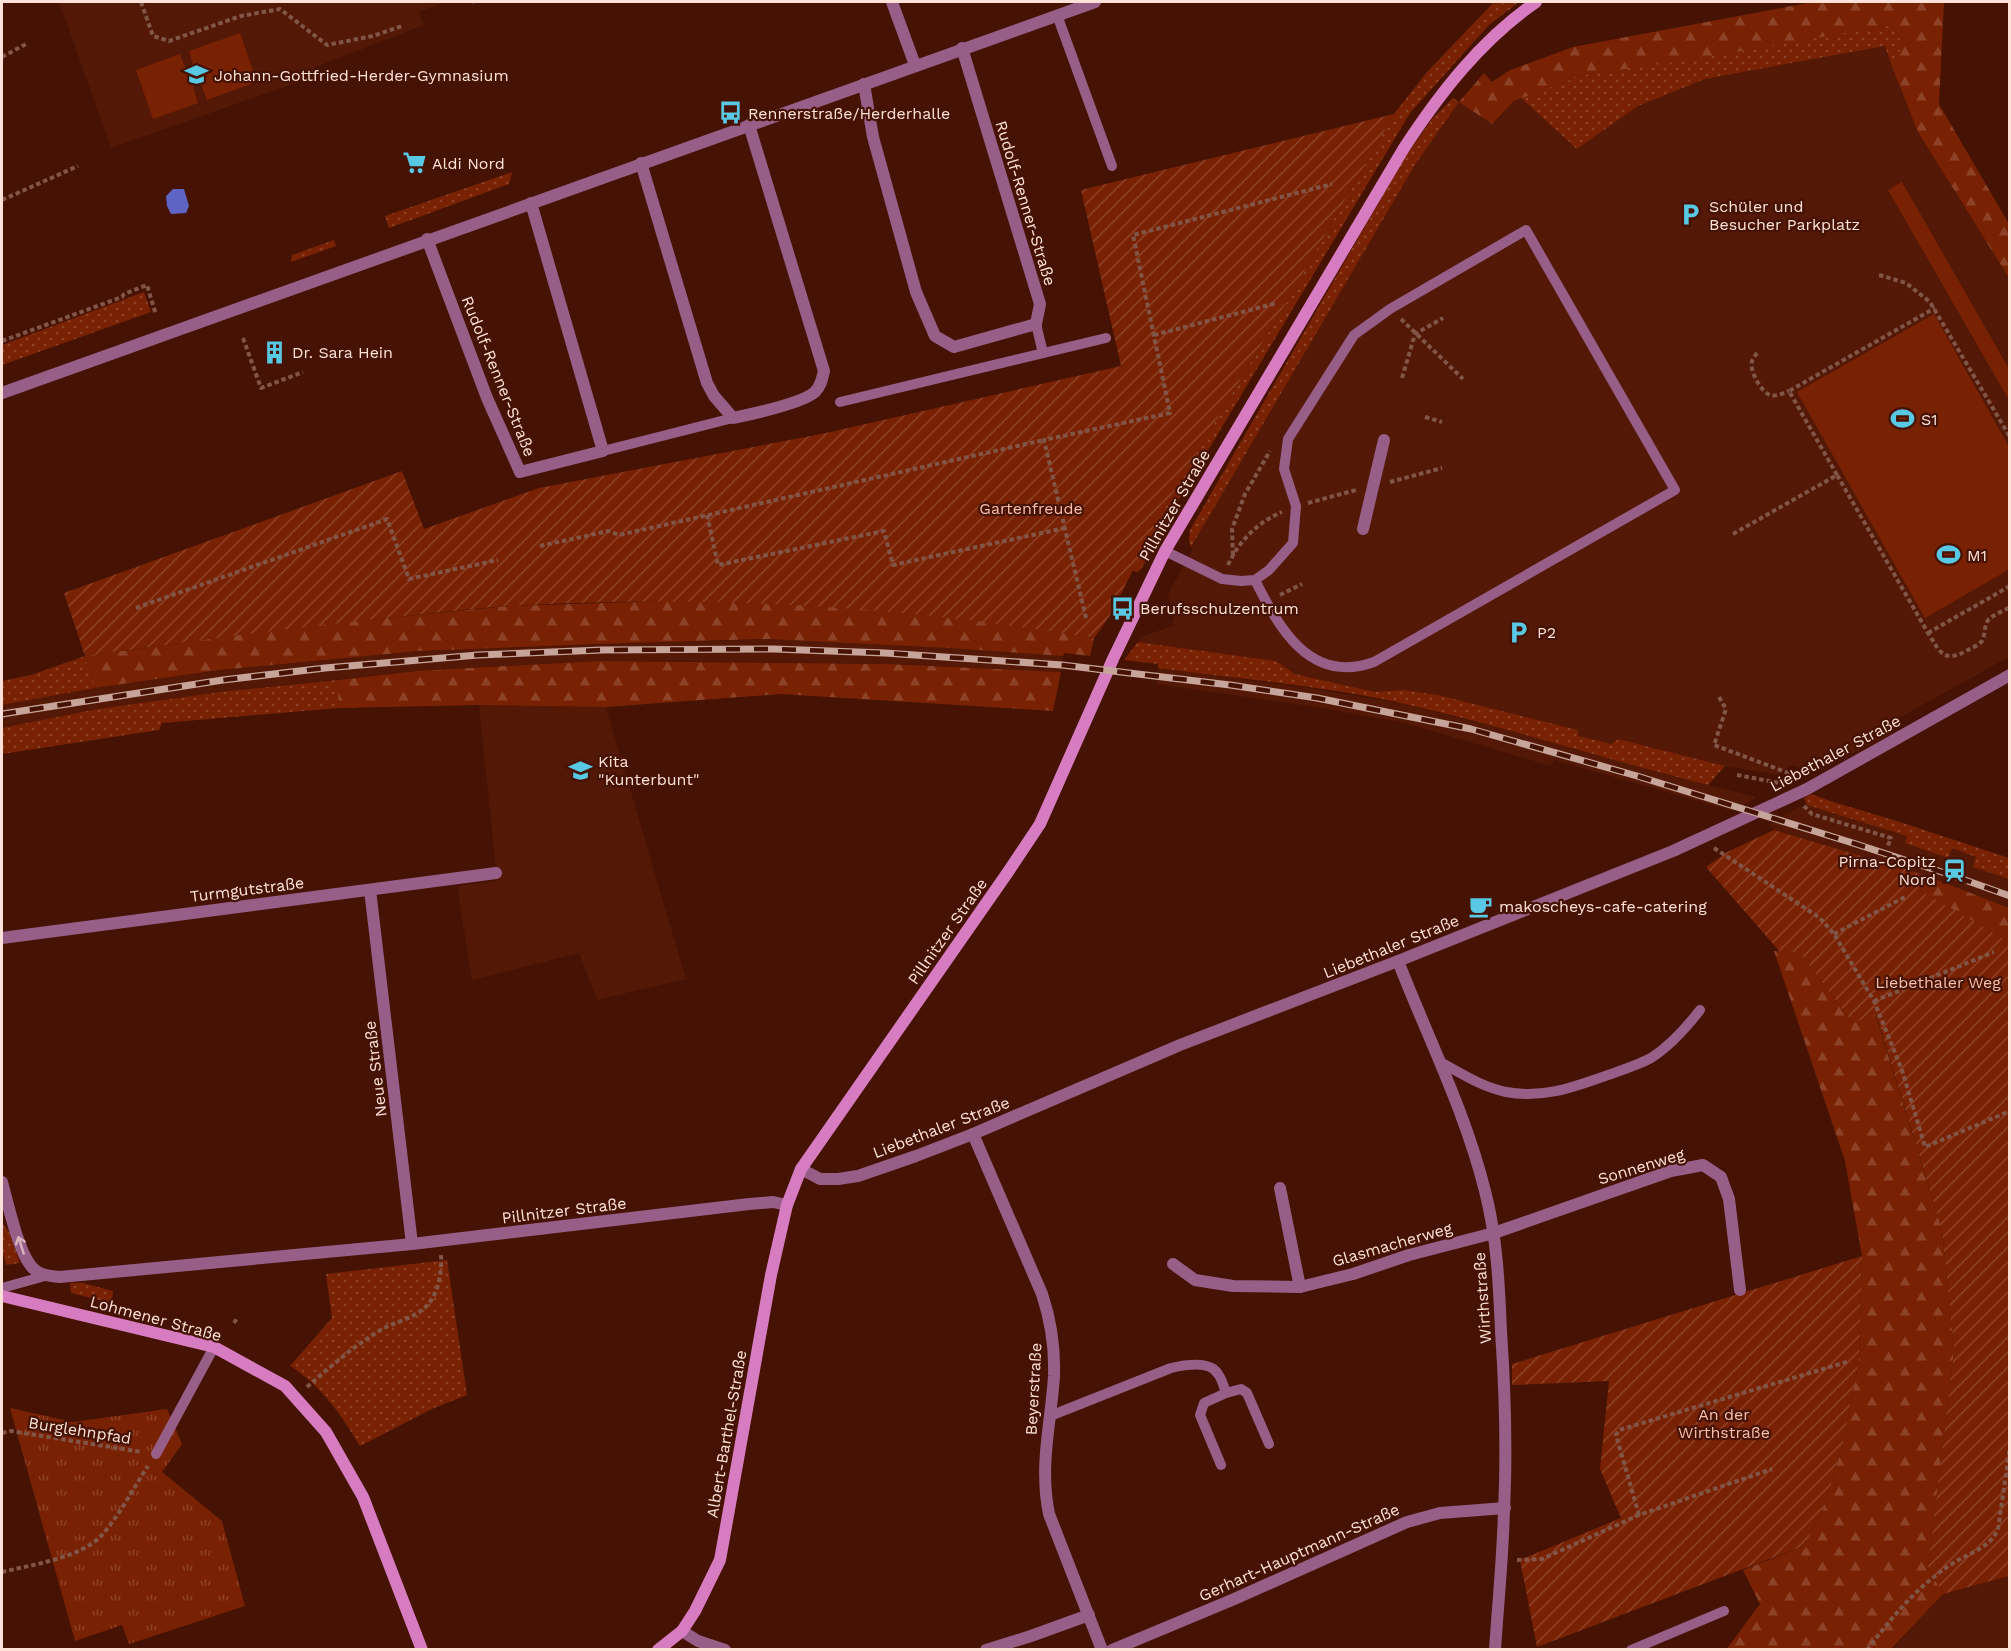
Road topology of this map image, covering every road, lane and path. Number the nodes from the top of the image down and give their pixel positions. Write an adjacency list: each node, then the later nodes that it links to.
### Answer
1 (141, 2): 6 (path)
2 (892, 2): 10 (street)
3 (1095, 2): 5 (street)
4 (1536, 2): 53 (street, Pillnitzer Straße)
5 (1057, 15): 8 (street); 15 (lane)
6 (402, 26)
7 (26, 44): 9 (path)
8 (962, 48): 10 (street); 25 (street, Rudolf-Renner-Straße)
9 (2, 57)
10 (915, 65): 11 (street)
11 (864, 84): 12 (street); 25 (street)
12 (749, 125): 13 (street); 38 (street)
13 (641, 163): 18 (street); 38 (street)
14 (78, 166): 17 (path)
15 (1112, 166)
16 (1332, 184): 26 (path)
17 (2, 200)
18 (531, 202): 19 (street); 43 (street)
19 (428, 239): 35 (street); 43 (street, Rudolf-Renner-Straße)
20 (1879, 275): 22 (path)
21 (1277, 303): 26 (path)
22 (1935, 308): 34 (path); 40 (path)
23 (156, 315): 29 (path)
24 (1443, 318): 33 (path)
25 (1036, 324): 31 (lane)
26 (1154, 335): 41 (path)
27 (243, 338): 32 (path)
28 (1106, 338): 31 (lane)
29 (2, 341)
30 (1757, 352): 34 (path)
31 (1043, 353): 36 (lane)
32 (303, 372)
33 (1402, 378)
34 (1789, 391): 45 (path)
35 (2, 393)
36 (840, 402)
37 (1425, 417): 39 (path)
38 (733, 418): 43 (lane)
39 (1442, 422)
40 (2010, 437)
41 (1044, 440): 48 (path); 49 (path)
42 (1384, 440): 46 (street)
43 (603, 451)
44 (1442, 468): 46 (path)
45 (1837, 475): 51 (path); 63 (path)
46 (1374, 486): 47 (path); 50 (street)
47 (1296, 506): 55 (path); 56 (lane); 56 (lane)
48 (708, 515): 49 (path); 52 (path)
49 (1065, 528): 62 (path)
50 (1363, 529)
51 (1733, 534)
52 (540, 546)
53 (1165, 551): 55 (lane); 83 (street, Pillnitzer Straße)
54 (498, 560): 61 (path)
55 (1222, 579): 56 (lane)
56 (1255, 580)
57 (1302, 584): 59 (path)
58 (2010, 586): 63 (path)
59 (1284, 592)
60 (2010, 607): 63 (path)
61 (136, 608)
62 (1086, 618)
63 (1928, 633)
64 (2010, 675): 68 (street, Liebethaler Straße)
65 (1719, 697): 66 (path)
66 (1791, 774)
67 (1737, 775): 68 (path)
68 (1793, 795): 69 (street, Liebethaler Straße); 70 (path)
69 (1701, 838): 74 (path); 77 (street, Liebethaler Straße)
70 (1887, 848)
71 (496, 873): 72 (street, Turmgutstraße)
72 (370, 890): 75 (street, Turmgutstraße); 89 (street, Neue Straße)
73 (1905, 897): 74 (path)
74 (1834, 934): 78 (path)
75 (2, 938)
76 (1994, 952): 78 (path)
77 (1398, 961): 80 (street, Wirthstraße); 82 (street, Liebethaler Straße)
78 (1874, 1000): 81 (path)
79 (1700, 1010): 80 (lane)
80 (1440, 1062): 87 (street, Wirthstraße)
81 (2010, 1111)
82 (973, 1134): 83 (street, Liebethaler Straße); 102 (street, Beyerstraße)
83 (801, 1169): 86 (street, Pillnitzer Straße)
84 (2, 1182): 91 (street, one-way to 84)
85 (1280, 1188): 92 (street)
86 (787, 1205): 88 (street, Pillnitzer Straße); 116 (street, Albert-Barthel-Straße)
87 (1494, 1233): 92 (street, Glasmacherweg); 94 (street, Sonnenweg); 110 (street, Wirthstraße)
88 (439, 1241): 89 (street, Pillnitzer Straße); 101 (path)
89 (412, 1244): 91 (street, Pillnitzer Straße)
90 (1173, 1264): 92 (street, Glasmacherweg)
91 (45, 1276): 93 (lane, Pillnitzer Straße)
92 (1300, 1287)
93 (2, 1288)
94 (1740, 1290)
95 (2, 1296): 98 (street, Lohmener Straße)
96 (238, 1317): 97 (path)
97 (234, 1323)
98 (214, 1347): 101 (street, Lohmener Straße); 106 (lane)
99 (1850, 1360): 111 (path)
100 (1226, 1393): 102 (lane); 104 (lane); 107 (lane)
101 (295, 1397): 117 (street, Lohmener Straße)
102 (1050, 1416): 115 (street, Beyerstraße)
103 (2, 1433): 106 (path, Burglehnpfad)
104 (1269, 1444)
105 (2010, 1447): 109 (path)
106 (156, 1454): 113 (path)
107 (1221, 1465)
108 (1772, 1469): 111 (path)
109 (2007, 1488): 125 (path)
110 (1504, 1508): 112 (street, Wirthstraße); 122 (street, Gerhart-Hauptmann-Straße)
111 (1639, 1515): 112 (path)
112 (1501, 1560): 123 (street, Wirthstraße)
113 (2, 1572)
114 (1724, 1611): 124 (lane)
115 (1089, 1615): 120 (street); 121 (street, Beyerstraße)
116 (682, 1631): 118 (street, Albert-Barthel-Straße); 119 (street)
117 (422, 1650)
118 (658, 1650)
119 (725, 1650)
120 (986, 1650)
121 (1102, 1650)
122 (1112, 1650)
123 (1495, 1650)
124 (1631, 1650)
125 (1867, 1650)

